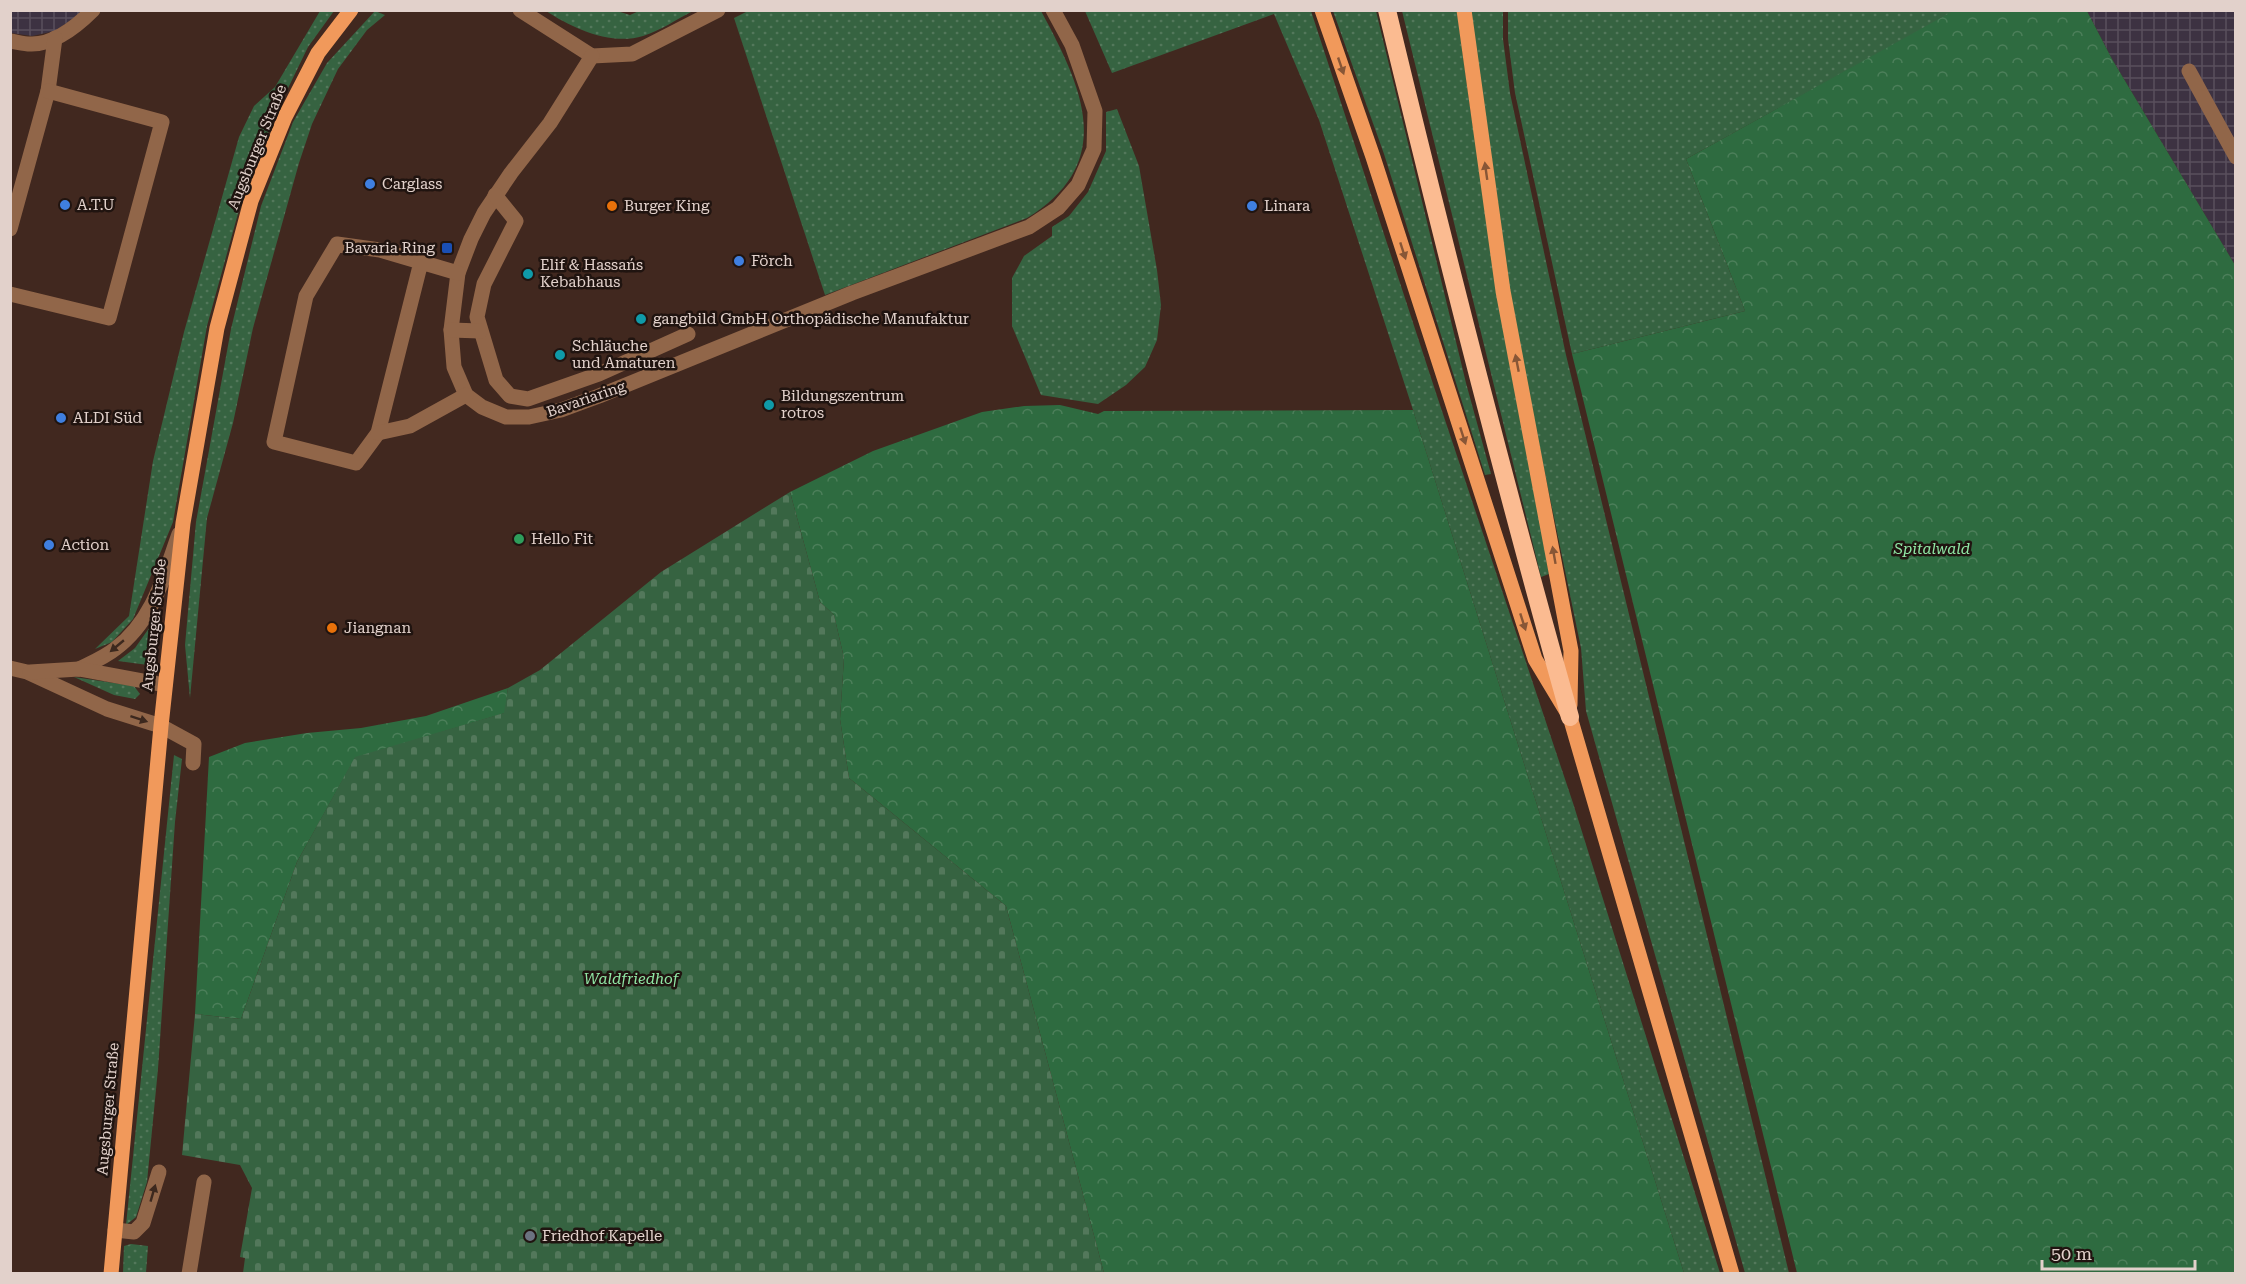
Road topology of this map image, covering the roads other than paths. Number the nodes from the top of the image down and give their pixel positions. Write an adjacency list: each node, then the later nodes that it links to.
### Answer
1 (93, 10): 9 (street)
2 (351, 10): 25 (main road, Augsburger Straße)
3 (520, 10): 11 (street)
4 (718, 10): 11 (street)
5 (1053, 10): 23 (street, Bavariaring)
6 (1322, 10): 30 (main road, one-way to 30)
7 (1387, 10): 30 (highway)
8 (1464, 10): 30 (main road, one-way to 8)
9 (55, 38): 10 (street); 13 (street)
10 (10, 41)
11 (592, 56): 15 (street)
12 (2189, 71): 14 (street)
13 (48, 91): 16 (street); 19 (street)
14 (2235, 157)
15 (495, 195): 18 (street); 21 (street)
16 (10, 229)
17 (421, 262): 18 (street); 24 (street); 24 (street)
18 (458, 273): 20 (street)
19 (10, 294)
20 (451, 330): 21 (street); 23 (street)
21 (480, 331): 22 (street)
22 (688, 334)
23 (466, 395): 24 (street)
24 (378, 433)
25 (183, 523): 27 (street, one-way to 27); 29 (main road, Augsburger Straße)
26 (10, 668): 28 (street)
27 (79, 669): 28 (street); 29 (street)
28 (27, 672): 31 (street, one-way to 31)
29 (165, 685): 31 (main road, Augsburger Straße)
30 (1570, 717): 40 (main road)
31 (161, 726): 32 (street); 35 (main road, Augsburger Straße)
32 (194, 763)
33 (159, 1172): 36 (street, one-way to 33)
34 (204, 1182): 39 (street)
35 (115, 1230): 36 (street); 38 (main road, Augsburger Straße)
36 (134, 1232): 37 (street)
37 (150, 1235)
38 (111, 1274)
39 (189, 1274)
40 (1732, 1274)

